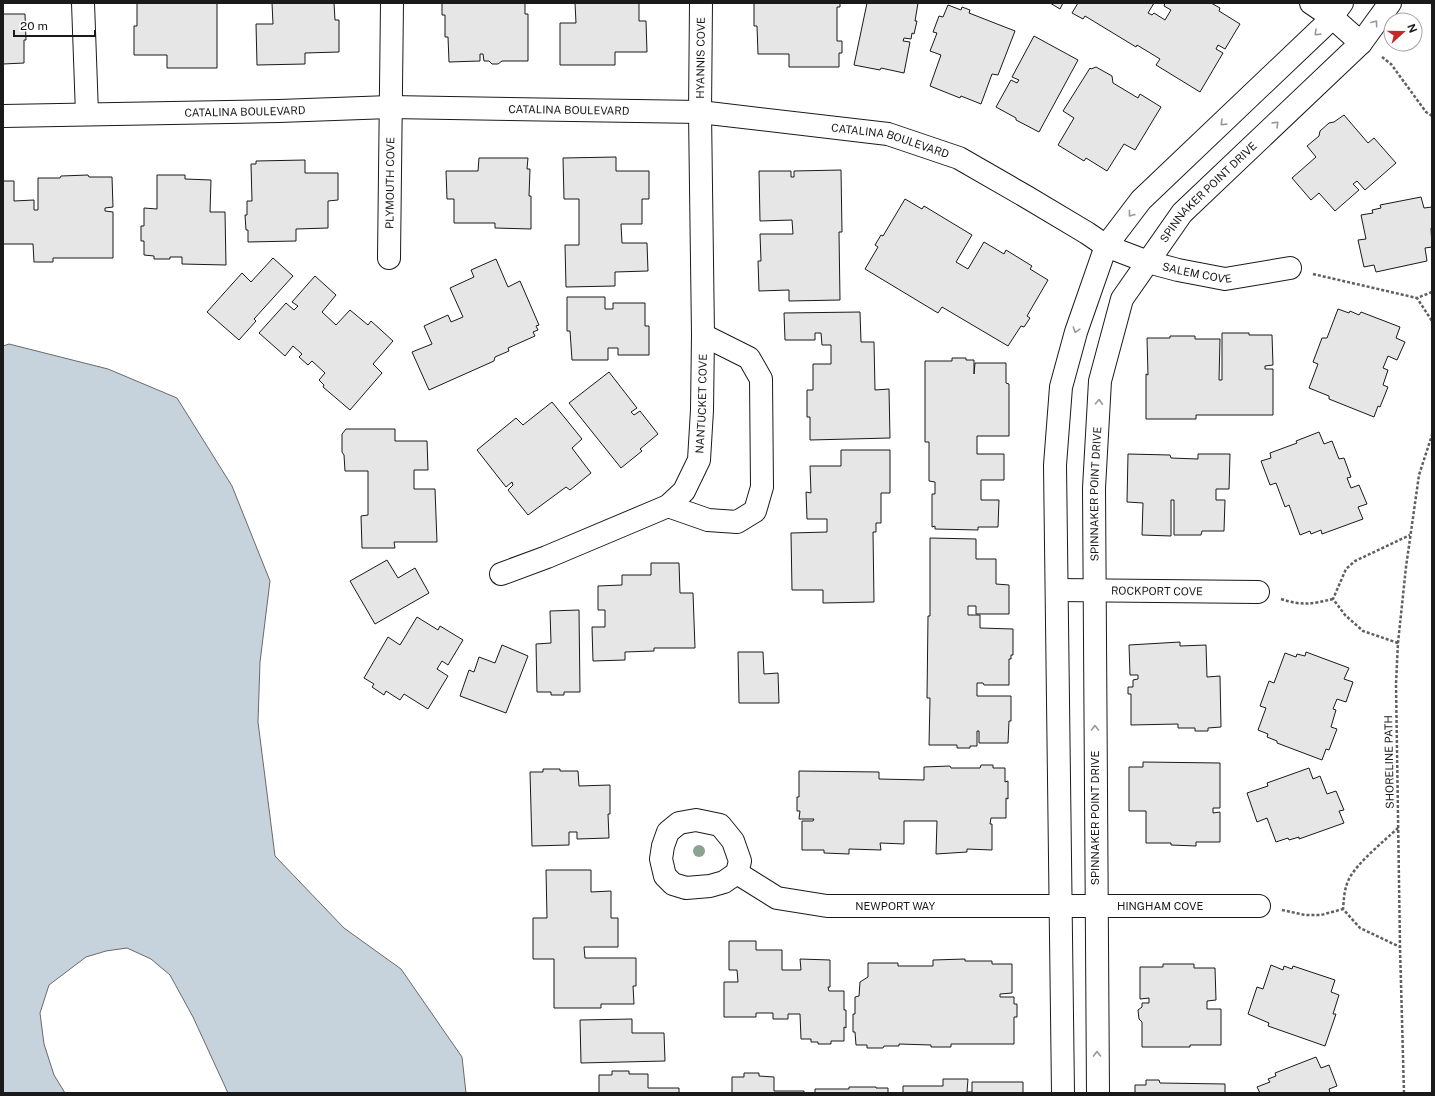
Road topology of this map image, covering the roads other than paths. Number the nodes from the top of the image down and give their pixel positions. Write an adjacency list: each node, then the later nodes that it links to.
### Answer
1 (83, 3): 10 (street)
2 (392, 3): 8 (street, PLYMOUTH COVE)
3 (701, 3): 9 (street, HYANNIS COVE)
4 (1311, 3): 6 (street)
5 (1390, 3): 7 (street, SPINNAKER POINT DRIVE, one-way to 5)
6 (1337, 10): 7 (street); 12 (street, one-way to 12)
7 (1361, 43): 14 (street, SPINNAKER POINT DRIVE, one-way to 7)
8 (390, 107): 9 (street, CATALINA BOULEVARD); 10 (street, CATALINA BOULEVARD); 13 (street, PLYMOUTH COVE)
9 (700, 112): 12 (street, CATALINA BOULEVARD); 16 (street, NANTUCKET COVE)
10 (86, 114): 11 (street, CATALINA BOULEVARD)
11 (3, 116)
12 (1106, 246): 14 (street, SALEM COVE); 19 (street, one-way to 19)
13 (389, 258)
14 (1148, 262): 15 (street, SALEM COVE); 20 (street, SPINNAKER POINT DRIVE, one-way to 14)
15 (1290, 268)
16 (703, 335): 17 (street, NANTUCKET COVE); 17 (street)
17 (668, 506): 18 (street, NANTUCKET COVE)
18 (501, 574)
19 (1057, 590): 20 (street, ROCKPORT COVE); 23 (street)
20 (1095, 590): 21 (street, ROCKPORT COVE); 24 (street, SPINNAKER POINT DRIVE, one-way to 20)
21 (1258, 592)
22 (736, 873): 23 (street, NEWPORT WAY)
23 (1062, 906): 24 (street, HINGHAM COVE); 26 (street)
24 (1096, 906): 25 (street, HINGHAM COVE); 27 (street, SPINNAKER POINT DRIVE, one-way to 24)
25 (1259, 906)
26 (1064, 1093)
27 (1098, 1093)

